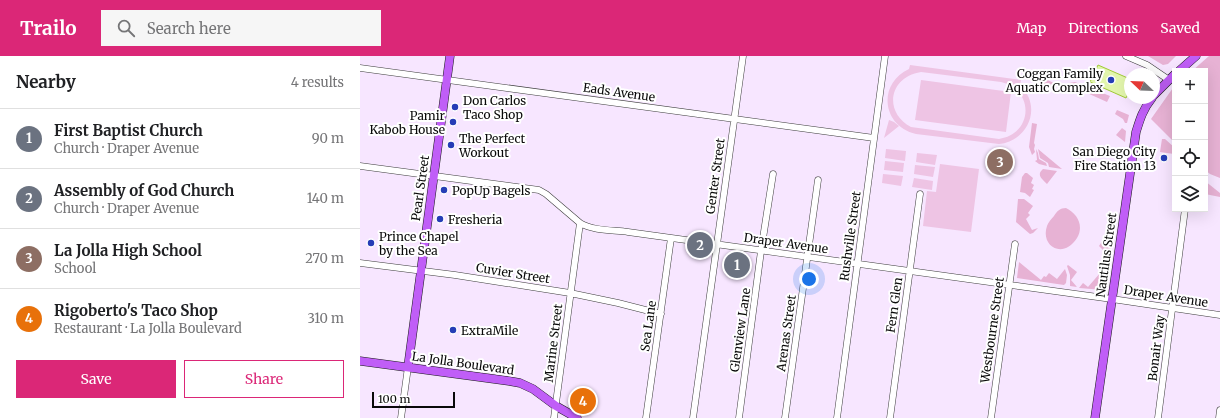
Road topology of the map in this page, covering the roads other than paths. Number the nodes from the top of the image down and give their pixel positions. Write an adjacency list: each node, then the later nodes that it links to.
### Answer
1 (450, 56): 9 (main road, Pearl Street)
2 (743, 56): 12 (street, Genter Street)
3 (885, 56): 13 (street, Rushville Street)
4 (1126, 56): 8 (street)
5 (1196, 56): 7 (main road)
6 (360, 68): 9 (street, Eads Avenue)
7 (1182, 68)
8 (1172, 77): 10 (main road)
9 (447, 80): 12 (street, Eads Avenue); 16 (main road, Pearl Street)
10 (1160, 89)
11 (1147, 104): 32 (main road, Nautilus Street)
12 (734, 119): 13 (street, Eads Avenue); 22 (street, Genter Street)
13 (874, 138): 27 (street, Rushville Street)
14 (360, 166): 16 (street, Draper Avenue)
15 (773, 174): 24 (street, Glenview Lane)
16 (433, 176): 20 (street, Draper Avenue); 28 (main road, Pearl Street)
17 (818, 180): 25 (street, Arenas Street)
18 (920, 194): 29 (street, Fern Glen)
19 (1185, 212): 33 (street, Bonair Way)
20 (580, 223): 21 (street, Draper Avenue); 31 (street, Marine Street)
21 (671, 238): 22 (street, Draper Avenue); 34 (street, Sea Lane)
22 (717, 244): 24 (street, Draper Avenue); 44 (street, Genter Street)
23 (1015, 244): 30 (street, Westbourne Street)
24 (762, 251): 25 (street, Draper Avenue); 45 (street, Glenview Lane)
25 (808, 257): 27 (street, Draper Avenue); 46 (street, Arenas Street)
26 (360, 263): 28 (street, Cuvier Street)
27 (857, 264): 29 (street, Draper Avenue); 47 (street, Rushville Street)
28 (421, 271): 31 (street, Cuvier Street); 37 (main road, Pearl Street)
29 (910, 271): 30 (street, Draper Avenue); 48 (street, Fern Glen)
30 (1009, 285): 32 (street, Draper Avenue); 49 (street, Westbourne Street)
31 (570, 292): 34 (street, Cuvier Street); 38 (street, Marine Street)
32 (1112, 299): 33 (street, Draper Avenue); 50 (main road, Nautilus Street)
33 (1172, 309): 35 (street, Draper Avenue); 51 (street, Bonair Way)
34 (661, 314): 43 (street, Sea Lane)
35 (1220, 315)
36 (360, 361): 37 (main road, La Jolla Boulevard)
37 (408, 367): 38 (main road, La Jolla Boulevard); 40 (street, Pearl Street)
38 (556, 406): 41 (street, Marine Street); 42 (main road, La Jolla Boulevard)
39 (1220, 410): 52 (street)
40 (401, 418)
41 (554, 418)
42 (577, 418)
43 (646, 418)
44 (694, 418)
45 (739, 418)
46 (786, 418)
47 (837, 418)
48 (890, 418)
49 (991, 418)
50 (1095, 418)
51 (1158, 418)
52 (1219, 418)

